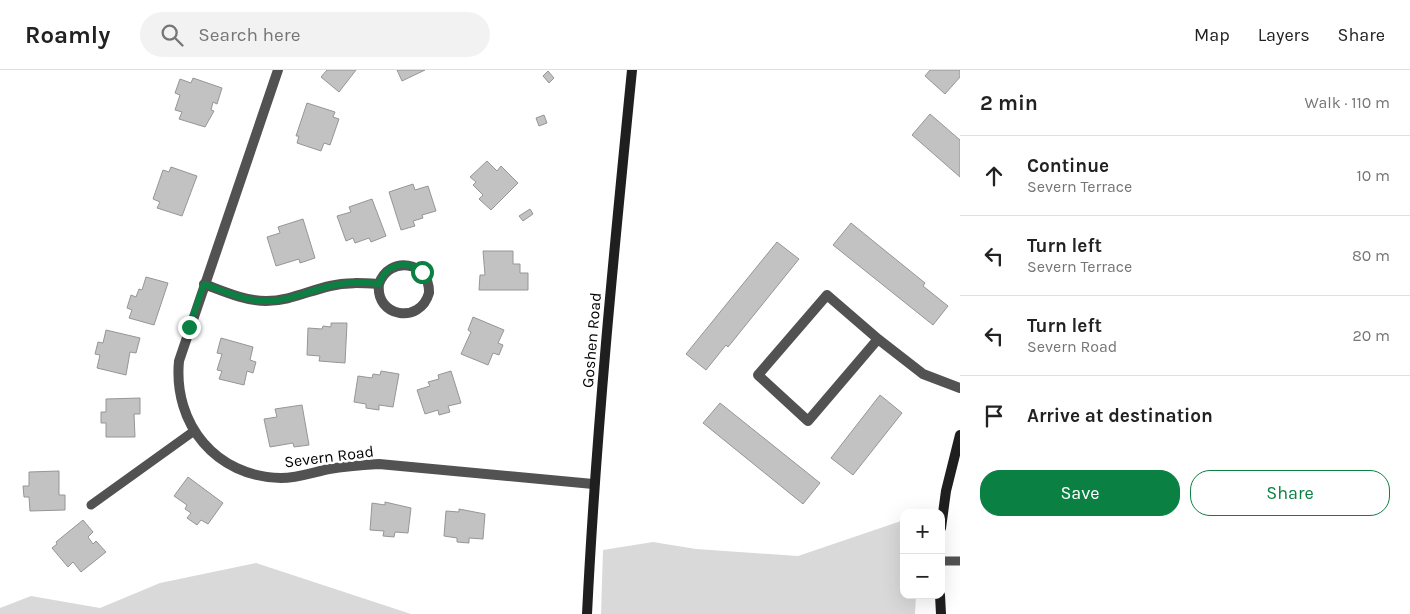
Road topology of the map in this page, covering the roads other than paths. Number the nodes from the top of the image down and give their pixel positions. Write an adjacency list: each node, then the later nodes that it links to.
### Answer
1 (278, 70): 3 (street, Severn Road)
2 (632, 70): 9 (street, Goshen Road)
3 (204, 284): 4 (street); 7 (street, Severn Road)
4 (379, 284): 4 (street)
5 (878, 339): 5 (street); 6 (street)
6 (960, 388)
7 (194, 431): 9 (street, Severn Road); 10 (lane)
8 (960, 435): 11 (street)
9 (593, 484): 15 (street, Goshen Road)
10 (91, 505)
11 (944, 509)
12 (945, 561): 13 (lane)
13 (960, 561)
14 (940, 599): 16 (street)
15 (587, 614)
16 (940, 614)

